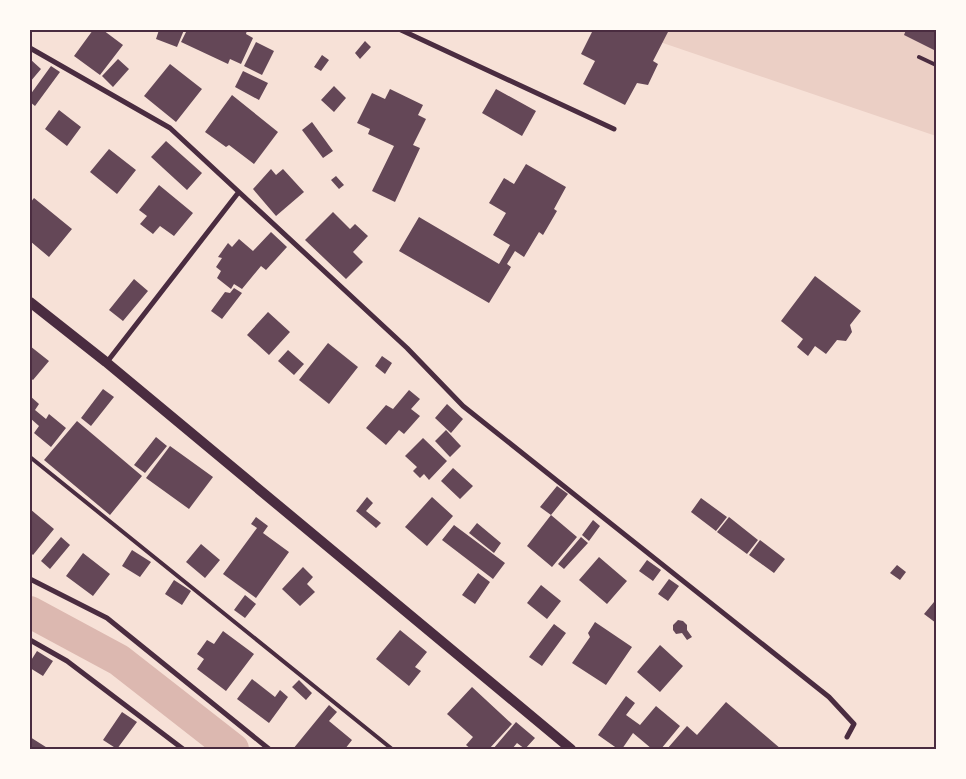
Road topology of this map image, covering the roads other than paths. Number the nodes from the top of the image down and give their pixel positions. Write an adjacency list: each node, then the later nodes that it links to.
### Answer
1 (401, 30): 5 (street)
2 (30, 48): 6 (street)
3 (919, 57): 4 (lane)
4 (936, 65)
5 (614, 129)
6 (238, 193): 8 (street); 12 (street)
7 (30, 302): 8 (main road)
8 (106, 362): 16 (main road)
9 (30, 457): 15 (lane)
10 (30, 579): 14 (street)
11 (30, 640): 13 (street)
12 (847, 737)
13 (183, 749)
14 (269, 749)
15 (392, 749)
16 (571, 749)

